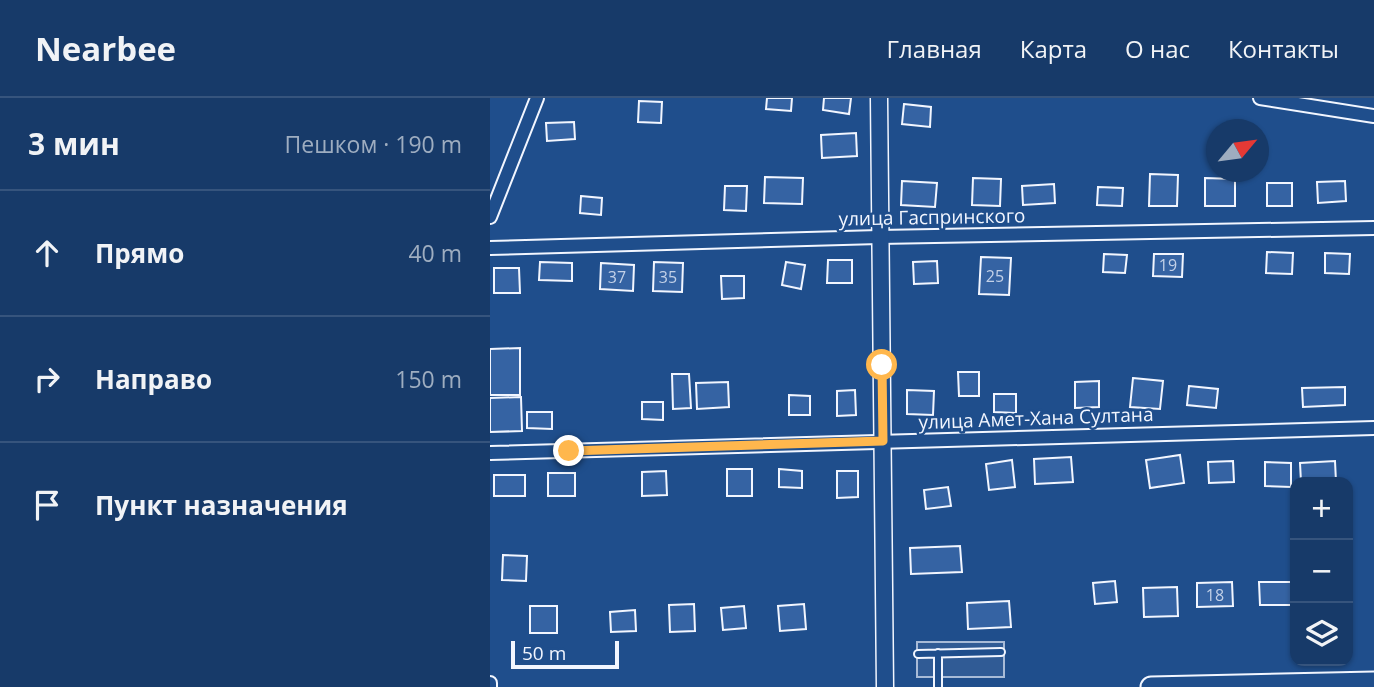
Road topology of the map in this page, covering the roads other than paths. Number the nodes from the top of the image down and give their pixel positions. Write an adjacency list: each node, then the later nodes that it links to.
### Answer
1 (537, 98): 5 (street)
2 (879, 98): 7 (street)
3 (1260, 98): 4 (street)
4 (1374, 116)
5 (490, 216)
6 (1374, 229): 7 (street, улица Гаспринского)
7 (879, 237): 8 (street, улица Гаспринского); 10 (street)
8 (490, 248)
9 (1374, 428): 10 (street, улица Амет-Хана Султана)
10 (883, 441): 11 (street, улица Амет-Хана Султана); 17 (street)
11 (490, 453)
12 (1001, 652): 13 (lane)
13 (938, 653): 14 (lane); 18 (lane)
14 (919, 654)
15 (1365, 683): 16 (main road)
16 (1239, 686): 19 (main road)
17 (885, 687)
18 (938, 687)
19 (1151, 687)

